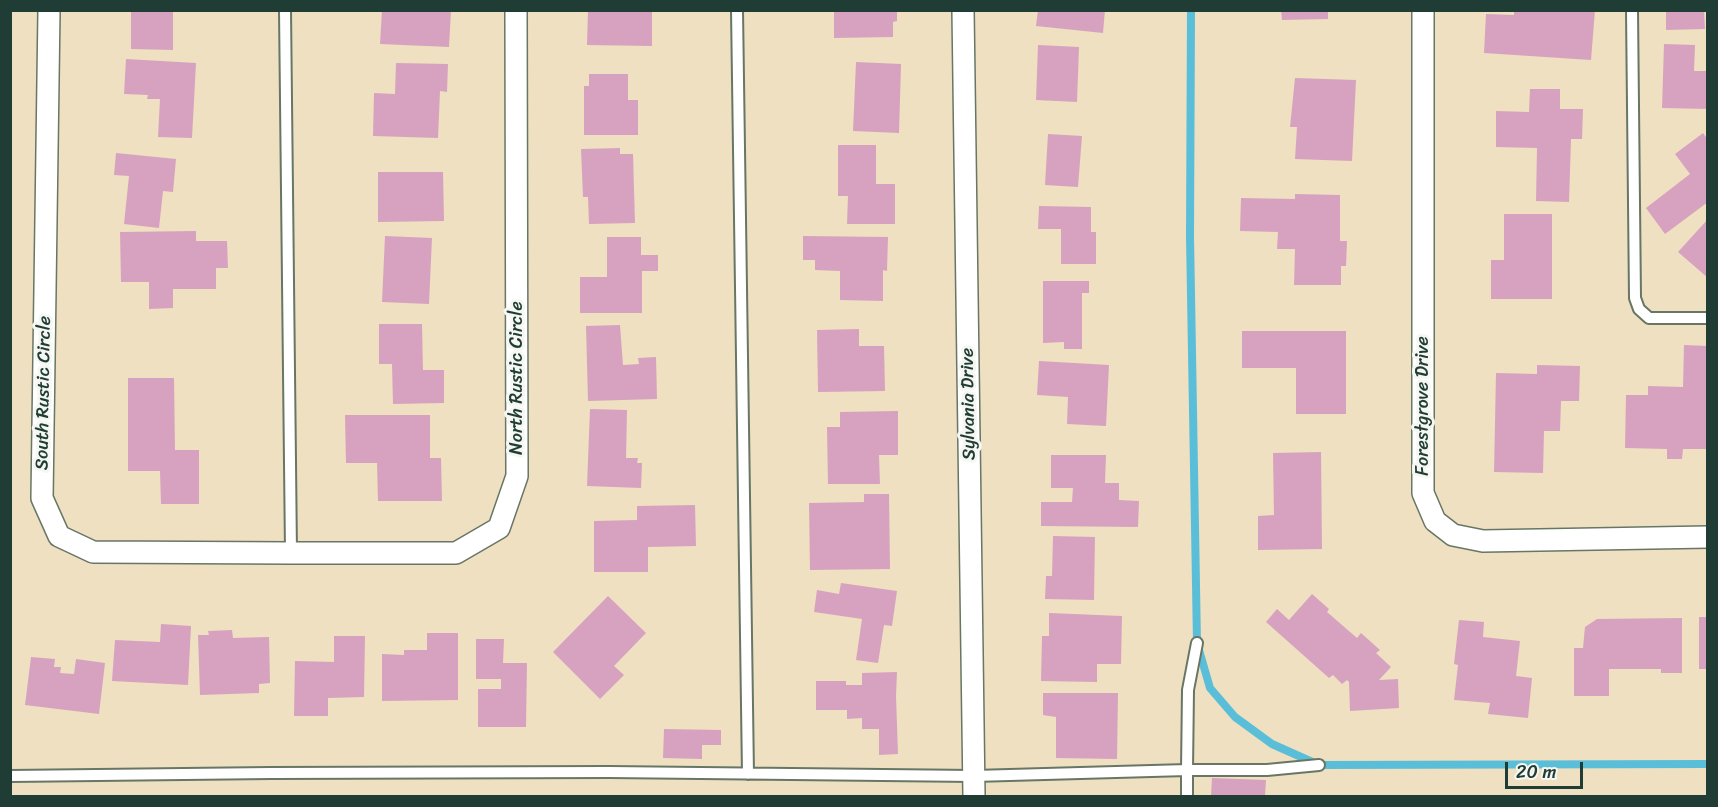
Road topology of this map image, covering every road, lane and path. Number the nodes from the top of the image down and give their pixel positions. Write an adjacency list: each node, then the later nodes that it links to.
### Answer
1 (49, 10): 10 (street, South Rustic Circle)
2 (285, 10): 10 (lane)
3 (516, 10): 10 (street, North Rustic Circle)
4 (737, 10): 14 (lane)
5 (963, 10): 16 (street, Sylvania Drive)
6 (1423, 10): 9 (street, Forestgrove Drive)
7 (1632, 10): 8 (lane)
8 (1707, 318)
9 (1707, 537)
10 (291, 553)
11 (1197, 642): 13 (lane)
12 (1319, 765): 13 (lane)
13 (1187, 770): 16 (lane); 17 (lane)
14 (748, 774): 15 (lane); 16 (lane)
15 (10, 776)
16 (974, 786)
17 (1187, 796)

